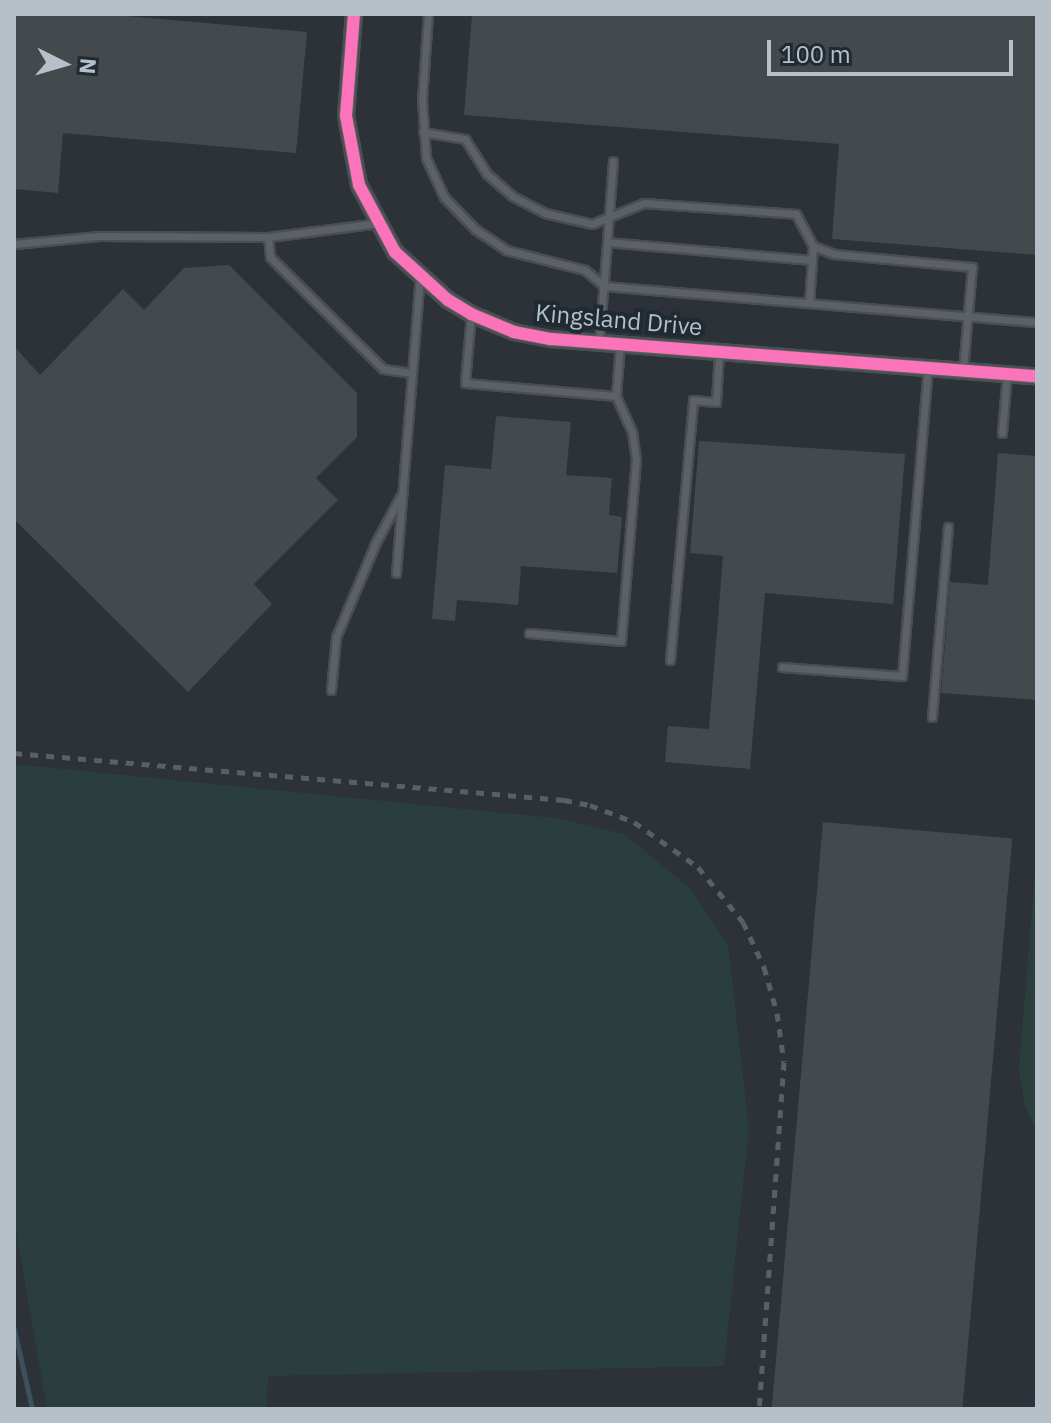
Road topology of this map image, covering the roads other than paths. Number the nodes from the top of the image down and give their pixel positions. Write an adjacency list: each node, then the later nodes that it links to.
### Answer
1 (354, 14): 6 (street, Kingsland Drive)
2 (428, 14): 3 (lane)
3 (423, 132): 5 (lane); 13 (lane)
4 (613, 161): 5 (lane)
5 (609, 219): 8 (lane); 10 (lane)
6 (379, 223): 7 (lane); 12 (street, Kingsland Drive)
7 (268, 237): 9 (lane); 23 (lane)
8 (607, 242): 11 (lane); 13 (lane)
9 (14, 244)
10 (813, 246): 11 (lane); 16 (lane)
11 (811, 260): 14 (lane)
12 (420, 276): 15 (street, Kingsland Drive); 23 (lane)
13 (604, 286): 14 (lane); 18 (lane)
14 (809, 303): 16 (lane)
15 (471, 314): 18 (street, Kingsland Drive); 26 (lane)
16 (968, 318): 17 (lane); 22 (lane)
17 (1037, 322)
18 (599, 342): 19 (street, Kingsland Drive)
19 (620, 344): 20 (street, Kingsland Drive); 26 (lane)
20 (719, 351): 21 (street, Kingsland Drive); 32 (lane)
21 (928, 366): 22 (street, Kingsland Drive); 33 (lane)
22 (963, 369): 24 (street, Kingsland Drive)
23 (412, 373): 28 (lane)
24 (1007, 373): 25 (street, Kingsland Drive); 27 (lane)
25 (1037, 376)
26 (616, 396): 31 (lane)
27 (1002, 433)
28 (403, 492): 30 (lane); 34 (lane)
29 (948, 527): 35 (lane)
30 (396, 573)
31 (529, 633)
32 (670, 660)
33 (782, 667)
34 (331, 690)
35 (932, 717)

